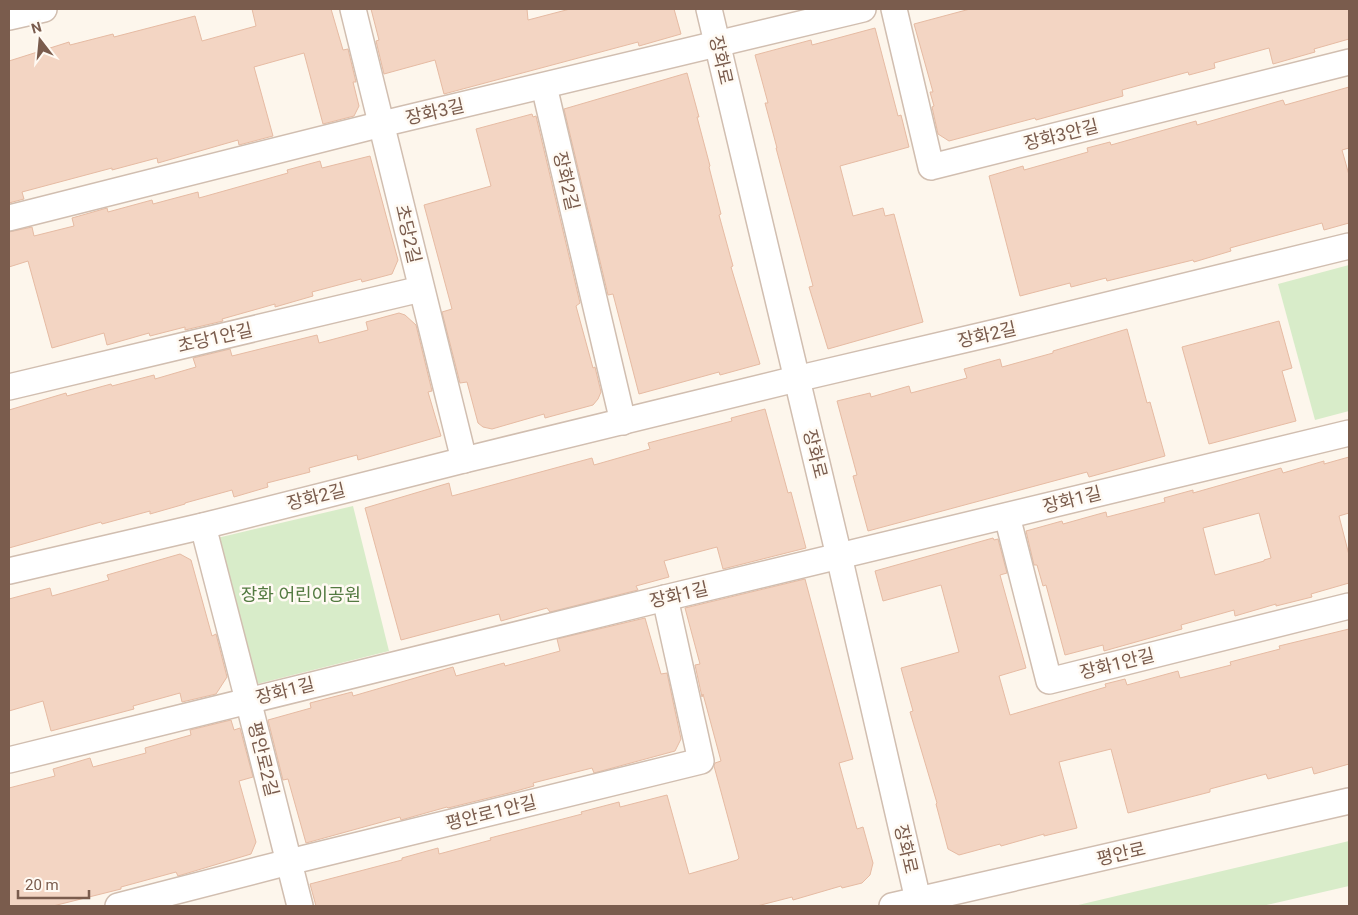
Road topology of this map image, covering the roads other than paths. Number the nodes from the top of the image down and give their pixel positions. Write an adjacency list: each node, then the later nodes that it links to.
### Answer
1 (44, 9): 6 (street)
2 (353, 9): 10 (street, 초당2길)
3 (709, 9): 7 (street, 장화로)
4 (863, 9): 7 (street, 장화3길)
5 (894, 9): 8 (street, 장화3안길)
6 (9, 17)
7 (718, 44): 9 (street, 장화3길); 14 (street, 장화로)
8 (1349, 62)
9 (544, 86): 10 (street, 장화3길); 16 (street, 장화2길)
10 (382, 124): 11 (street, 장화3길); 13 (street, 초당2길)
11 (9, 218)
12 (1349, 246): 14 (street, 장화2길)
13 (421, 289): 15 (street, 초당1안길); 18 (street, 초당2길)
14 (796, 379): 16 (street, 장화2길); 21 (street, 장화로)
15 (9, 387)
16 (623, 422): 18 (street, 장화2길)
17 (1349, 433): 19 (street, 장화1길)
18 (464, 460): 20 (street, 장화2길)
19 (1007, 516): 21 (street, 장화1길); 24 (street, 장화1안길)
20 (203, 526): 22 (street, 장화2길); 25 (street, 평안로2길)
21 (839, 556): 23 (street, 장화1길); 29 (street, 장화로)
22 (9, 571)
23 (665, 598): 25 (street, 장화1길); 28 (street, 평안로1안길)
24 (1349, 606)
25 (248, 700): 26 (street, 장화1길); 28 (street, 평안로2길)
26 (9, 760)
27 (1349, 801): 29 (street, 평안로)
28 (289, 862): 30 (street, 평안로1안길); 31 (street, 평안로2길)
29 (918, 900): 32 (street, 평안로)
30 (118, 906)
31 (300, 906)
32 (892, 906)

